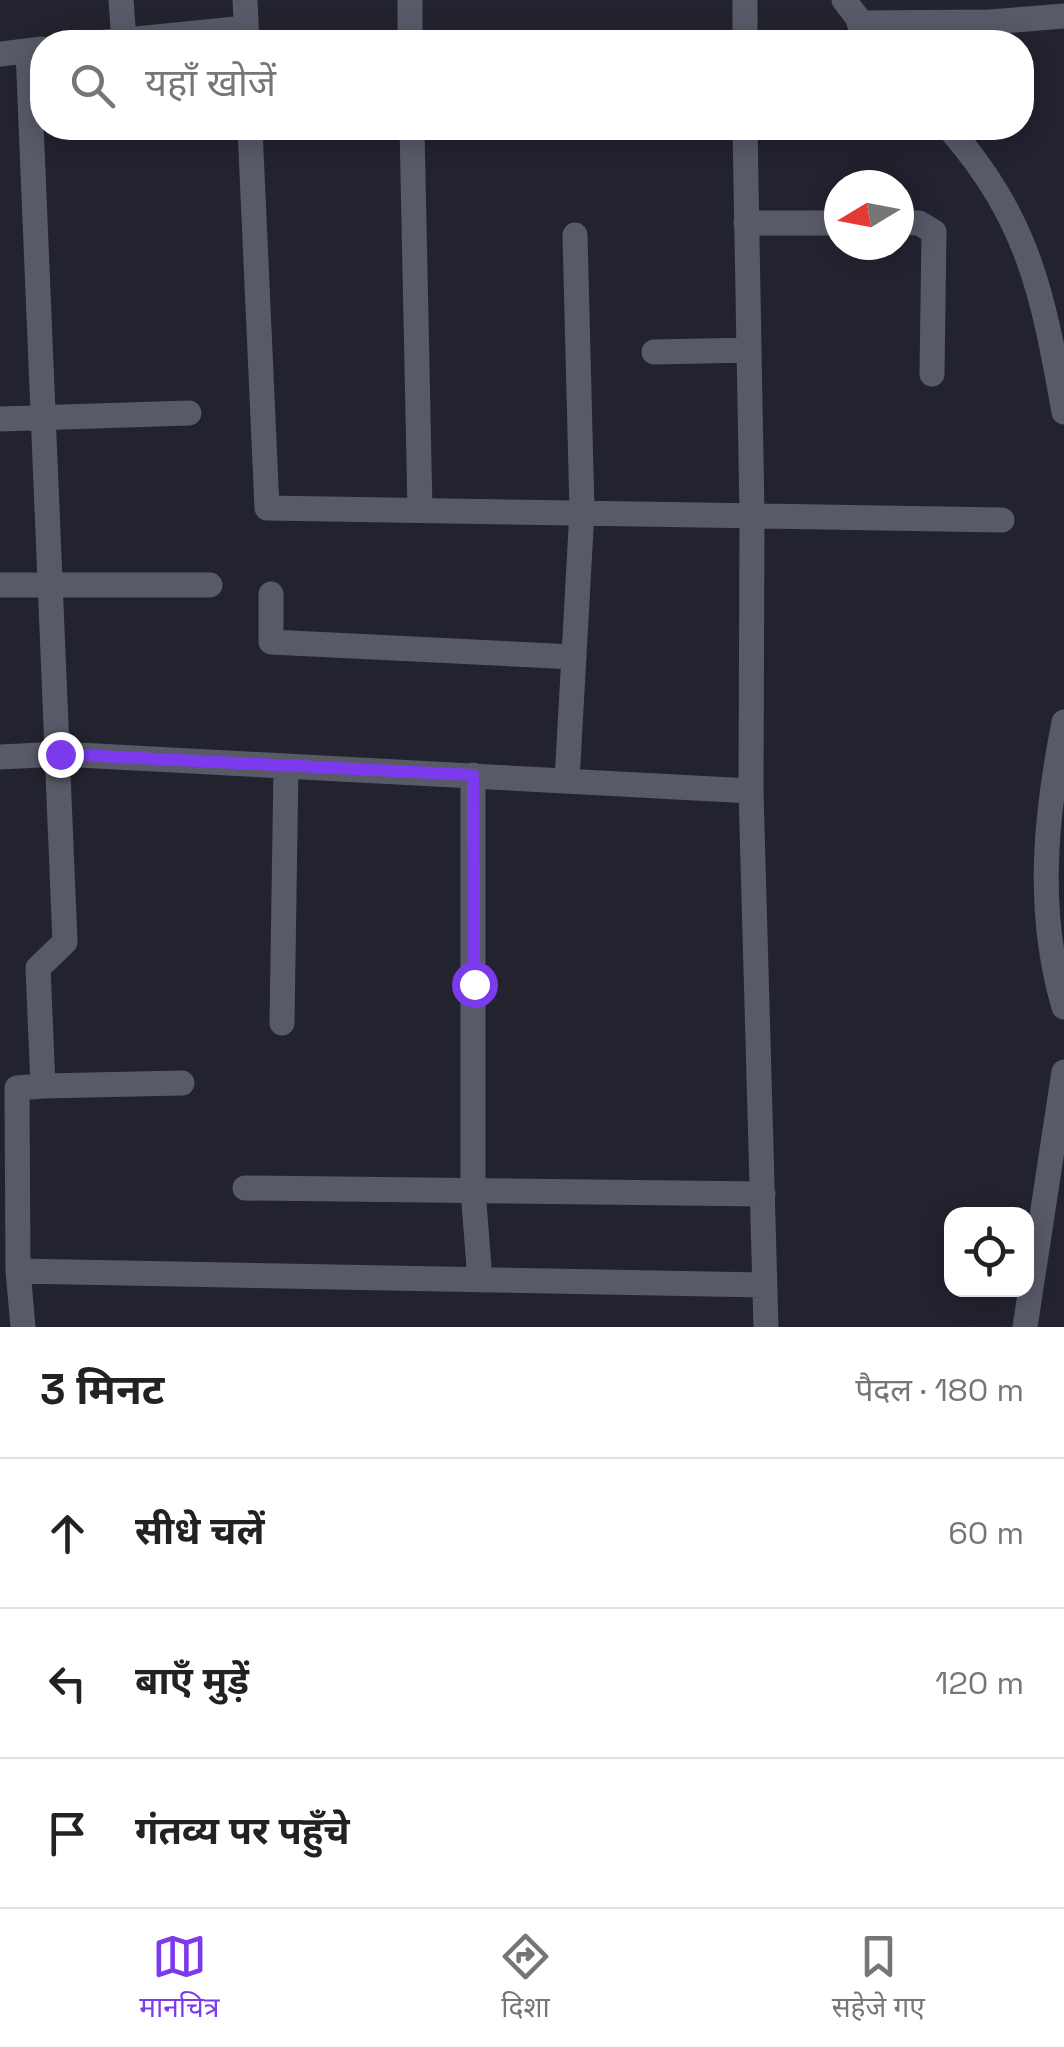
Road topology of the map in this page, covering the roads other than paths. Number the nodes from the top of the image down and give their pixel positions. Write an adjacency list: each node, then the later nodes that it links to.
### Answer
1 (121, 0): 7 (street)
2 (245, 0): 8 (street)
3 (410, 0): 9 (street)
4 (744, 0): 10 (street)
5 (844, 0): 11 (street)
6 (1064, 16): 12 (street)
7 (117, 30)
8 (246, 30)
9 (410, 30)
10 (744, 30)
11 (865, 30)
12 (900, 30)
13 (30, 51): 14 (street)
14 (0, 54)
15 (37, 140): 30 (street)
16 (251, 140): 31 (street)
17 (412, 140): 31 (street)
18 (745, 140): 21 (street)
19 (959, 140): 27 (street)
20 (824, 222): 21 (street)
21 (746, 223): 24 (street)
22 (914, 223): 26 (street)
23 (575, 235): 32 (street)
24 (749, 350): 25 (street); 33 (street)
25 (654, 352)
26 (932, 374)
27 (1064, 412)
28 (189, 413): 30 (street)
29 (0, 419): 30 (street)
30 (44, 420): 35 (street)
31 (420, 510): 32 (street)
32 (582, 511): 33 (street); 39 (street)
33 (752, 514): 34 (street); 46 (street)
34 (1002, 520)
35 (51, 582): 36 (street); 37 (street); 41 (street)
36 (0, 585)
37 (210, 585)
38 (271, 594): 39 (street)
39 (574, 657): 45 (street)
40 (1064, 722): 47 (street)
41 (60, 754): 42 (street); 43 (street); 50 (street)
42 (0, 758)
43 (286, 766): 44 (street); 48 (street)
44 (473, 775): 45 (street); 53 (street)
45 (567, 781): 46 (street)
46 (751, 791): 54 (street)
47 (1064, 1007)
48 (282, 1023)
49 (182, 1083): 50 (street)
50 (43, 1086): 55 (street)
51 (1062, 1086): 60 (street)
52 (245, 1188): 53 (street)
53 (473, 1190): 54 (street); 56 (street)
54 (763, 1194): 57 (street)
55 (18, 1270): 56 (street); 58 (street)
56 (480, 1280): 57 (street)
57 (764, 1286): 59 (street)
58 (23, 1327)
59 (766, 1327)
60 (1026, 1327)

